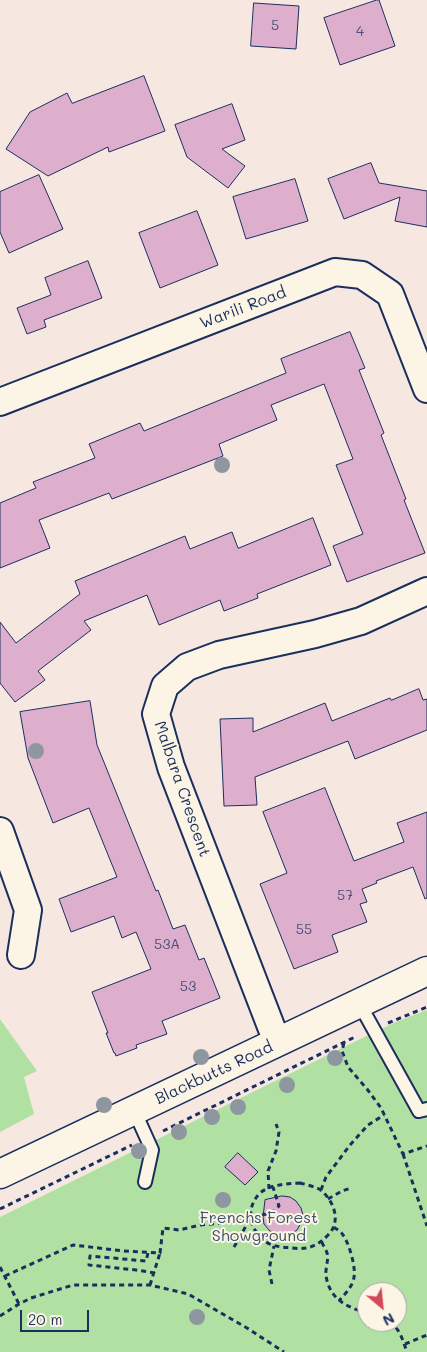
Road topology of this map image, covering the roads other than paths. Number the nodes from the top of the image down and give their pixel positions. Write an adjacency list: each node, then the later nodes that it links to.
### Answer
1 (427, 389): 2 (street, Warili Road)
2 (0, 402)
3 (427, 591): 8 (street, Malbara Crescent)
4 (0, 831): 5 (street)
5 (21, 955)
6 (427, 971): 7 (street, Blackbutts Road)
7 (358, 1003): 8 (street, Blackbutts Road); 9 (lane)
8 (277, 1042): 10 (street, Blackbutts Road)
9 (427, 1109)
10 (134, 1110): 11 (street, Blackbutts Road); 12 (lane)
11 (0, 1174)
12 (145, 1182)

